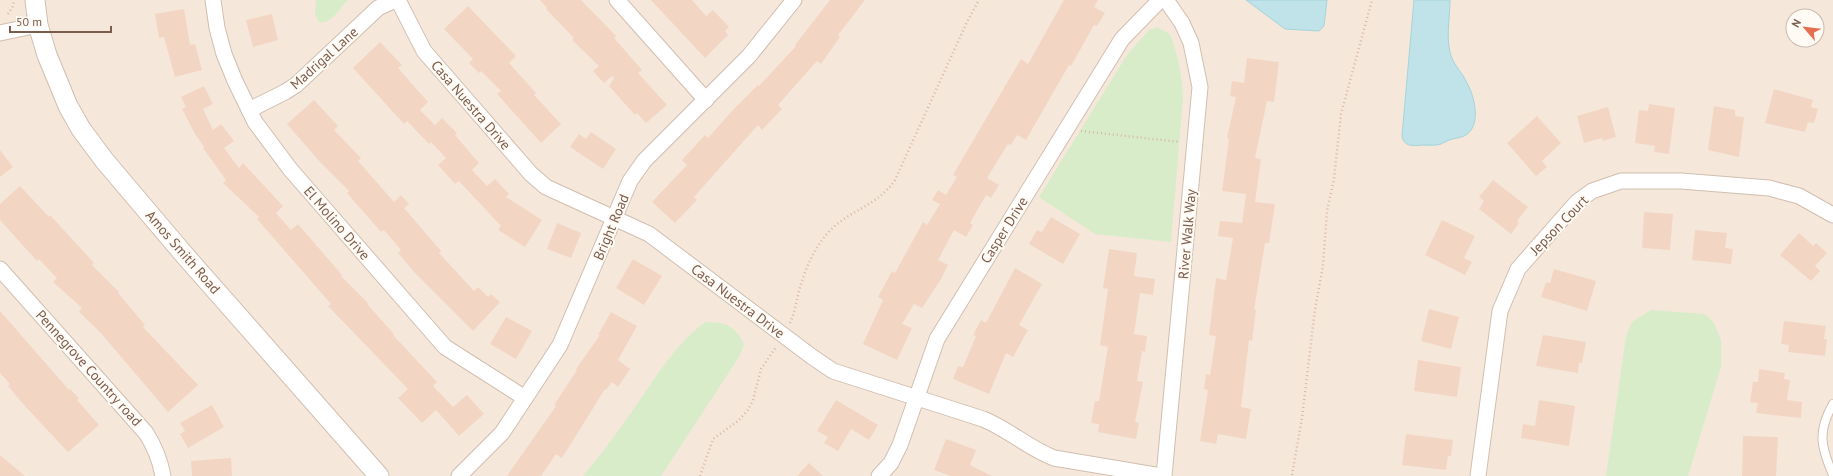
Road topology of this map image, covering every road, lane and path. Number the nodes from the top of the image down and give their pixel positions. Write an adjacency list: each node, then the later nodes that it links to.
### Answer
1 (14, 0): 12 (path)
2 (35, 0): 13 (street, Amos Smith Road)
3 (213, 0): 16 (street, El Molino Drive)
4 (395, 0): 16 (street, Madrigal Lane)
5 (398, 0): 20 (street, Casa Nuestra Drive)
6 (617, 0): 15 (street)
7 (794, 0): 15 (street, Bright Road)
8 (979, 0): 22 (path)
9 (1160, 0): 24 (street, Casper Drive)
10 (1166, 0): 35 (street, River Walk Way)
11 (1372, 0): 27 (path)
12 (8, 14)
13 (38, 25): 14 (street); 30 (street, Amos Smith Road)
14 (0, 33)
15 (706, 100): 20 (street, Bright Road)
16 (249, 110): 25 (street, El Molino Drive)
17 (1080, 131): 18 (path)
18 (1180, 142)
19 (1833, 215): 36 (street, Jepson Court)
20 (615, 218): 24 (street, Casa Nuestra Drive); 25 (street, Bright Road)
21 (0, 269): 29 (street, Pennegrove Country road)
22 (790, 323)
23 (776, 347): 32 (path)
24 (917, 397): 33 (street, Casper Drive); 34 (street, Casa Nuestra Drive)
25 (525, 398): 31 (street, Bright Road)
26 (1833, 404): 28 (lane)
27 (1292, 475)
28 (1833, 475)
29 (163, 476)
30 (379, 476)
31 (460, 476)
32 (700, 476)
33 (879, 476)
34 (1161, 476)
35 (1164, 476)
36 (1478, 476)

